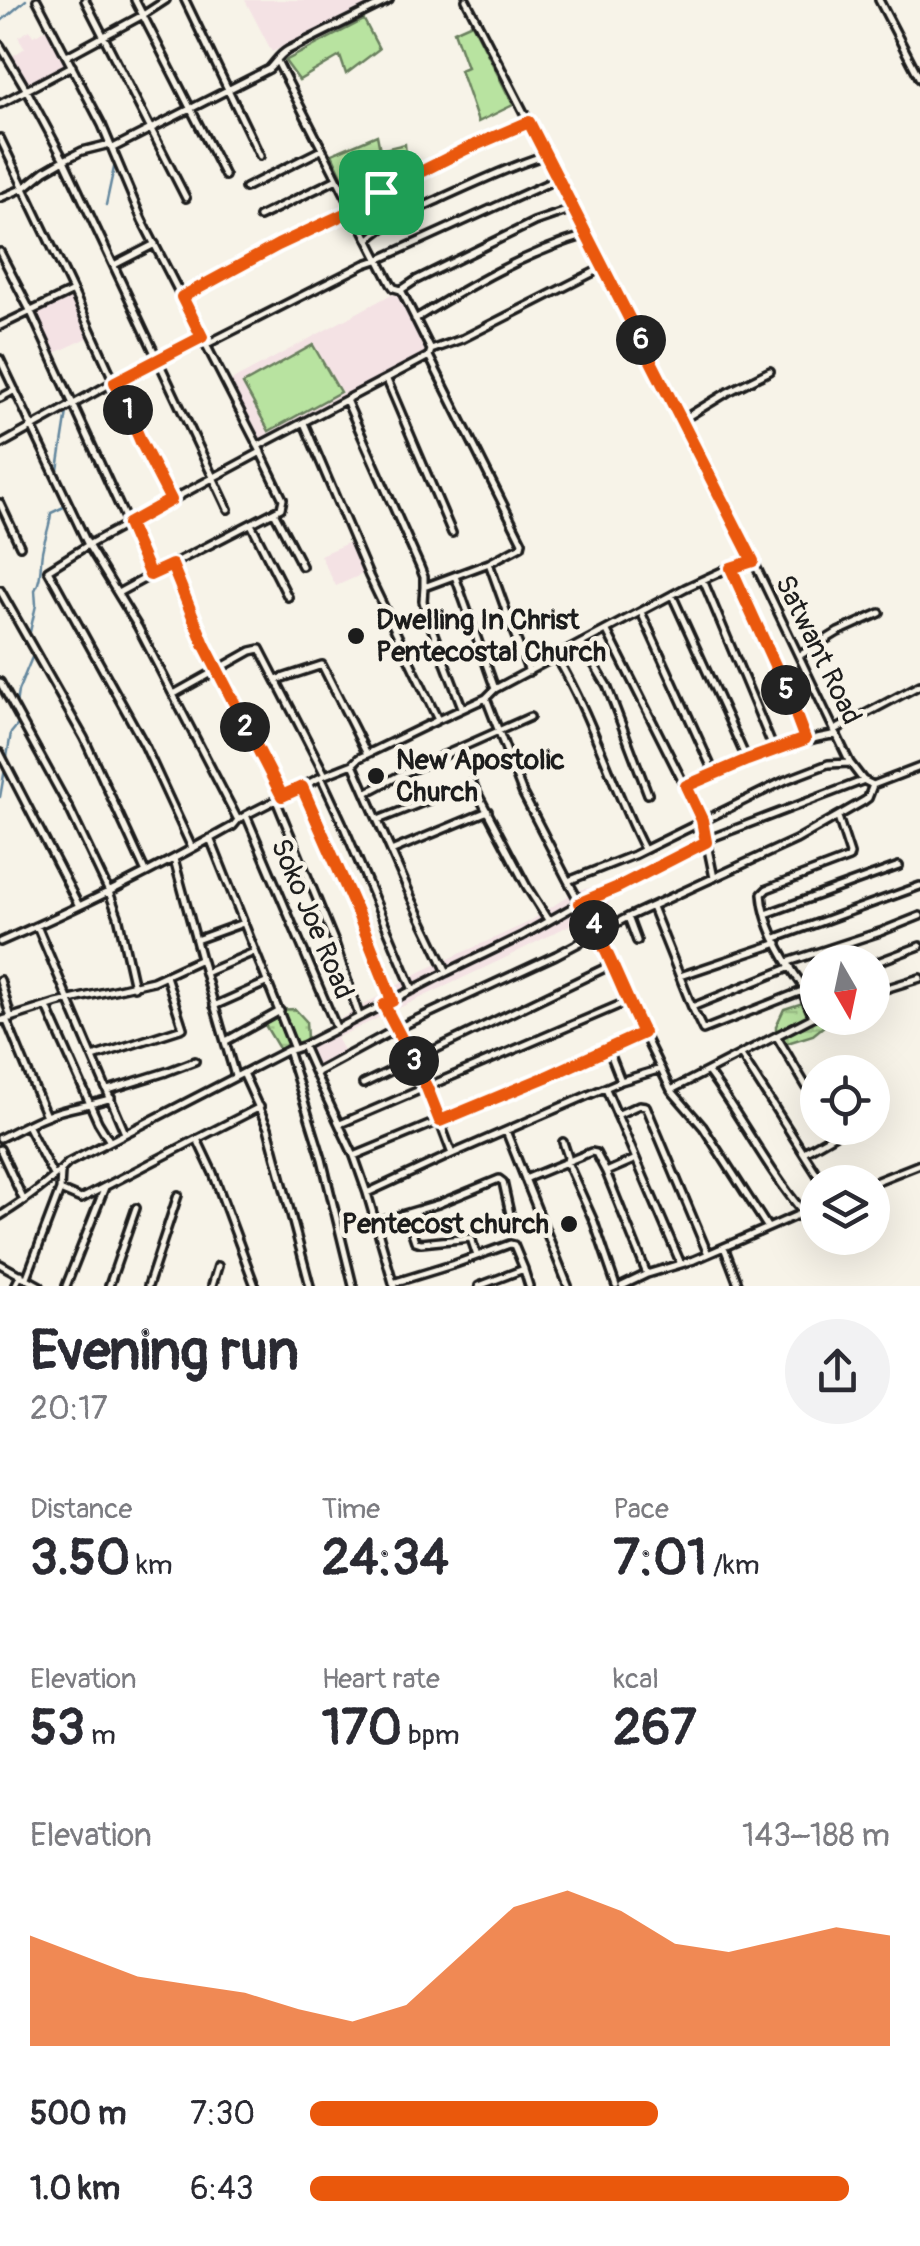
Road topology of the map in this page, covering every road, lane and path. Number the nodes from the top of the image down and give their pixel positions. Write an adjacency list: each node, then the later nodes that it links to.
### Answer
1 (36, 0): 12 (street)
2 (85, 0): 10 (street)
3 (135, 0): 9 (street)
4 (166, 0): 9 (street)
5 (185, 0): 16 (street)
6 (389, 0): 13 (street)
7 (466, 0): 20 (street, Satwant Road)
8 (879, 0): 15 (street)
9 (143, 15): 10 (street); 19 (street)
10 (102, 36): 12 (street); 21 (street)
11 (0, 46): 17 (street)
12 (67, 56): 14 (street)
13 (277, 61): 16 (street); 24 (street)
14 (72, 66): 17 (street); 23 (street)
15 (920, 79)
16 (230, 88): 19 (street); 25 (street)
17 (26, 89): 18 (street); 27 (street)
18 (0, 104)
19 (191, 107): 21 (street); 28 (street)
20 (529, 122): 26 (street, Satwant Road); 36 (street)
21 (150, 130): 23 (street); 34 (street)
22 (0, 138): 31 (street)
23 (111, 146): 27 (street); 40 (street)
24 (322, 150): 29 (street); 32 (street)
25 (260, 156)
26 (546, 156): 30 (street, Satwant Road); 39 (street)
27 (64, 160): 31 (street); 43 (street)
28 (224, 176)
29 (337, 179): 36 (street); 37 (street)
30 (557, 179): 35 (street, Satwant Road); 42 (street)
31 (24, 188): 33 (street); 46 (street)
32 (245, 188)
33 (0, 198)
34 (186, 198)
35 (572, 209): 38 (street, Satwant Road); 45 (street)
36 (355, 212): 39 (street); 47 (street)
37 (259, 218)
38 (586, 235): 44 (street, Satwant Road); 49 (street)
39 (369, 239): 42 (street)
40 (155, 244): 43 (street); 47 (street)
41 (0, 252): 48 (street)
42 (380, 259): 45 (street); 52 (street)
43 (114, 266): 54 (street)
44 (602, 268): 53 (street); 63 (street, Satwant Road)
45 (402, 290): 49 (street)
46 (74, 291): 48 (street); 58 (street)
47 (182, 297): 51 (street)
48 (31, 312): 50 (street); 62 (street)
49 (415, 319): 53 (street)
50 (0, 326)
51 (202, 337): 52 (street); 54 (street)
52 (205, 345): 67 (street)
53 (430, 353): 57 (street); 79 (street)
54 (158, 358): 58 (street); 68 (street)
55 (0, 359): 59 (street, Soko Joe Road)
56 (770, 372): 63 (street)
57 (386, 380): 61 (street); 75 (street)
58 (115, 382): 62 (street); 69 (street)
59 (15, 390): 60 (street); 65 (street, Soko Joe Road)
60 (0, 398)
61 (346, 400): 64 (street); 86 (street)
62 (73, 405): 65 (street); 73 (street)
63 (682, 420): 78 (street, Satwant Road)
64 (304, 423): 67 (street); 109 (street)
65 (33, 427): 66 (street); 76 (street, Soko Joe Road)
66 (0, 445)
67 (260, 449): 68 (street); 72 (street)
68 (214, 478): 69 (street); 71 (street)
69 (171, 500): 73 (street)
70 (0, 502): 77 (street)
71 (228, 509)
72 (274, 512): 74 (street); 81 (street)
73 (128, 524): 76 (street); 83 (street)
74 (251, 524): 80 (street); 90 (street)
75 (452, 533)
76 (88, 545): 88 (street, Soko Joe Road); 137 (street)
77 (20, 546)
78 (753, 561): 82 (street); 97 (street, Satwant Road)
79 (489, 563): 84 (street); 95 (street)
80 (172, 565): 83 (street); 99 (street)
81 (302, 566)
82 (731, 568): 85 (street); 112 (street)
83 (150, 575): 88 (street)
84 (455, 576): 86 (street); 104 (street)
85 (702, 580): 89 (street); 113 (street)
86 (424, 587): 107 (street)
87 (0, 590): 142 (street)
88 (118, 593): 105 (street, Soko Joe Road)
89 (672, 595): 91 (street); 116 (street)
90 (288, 597)
91 (641, 611): 94 (street); 120 (street)
92 (880, 613): 97 (street)
93 (558, 619): 95 (street)
94 (606, 631): 96 (street); 124 (street)
95 (514, 632): 100 (street)
96 (582, 644): 98 (street); 127 (street)
97 (798, 656): 111 (street, Satwant Road)
98 (557, 658): 100 (street); 138 (street)
99 (216, 670): 101 (street); 105 (street); 128 (street)
100 (530, 672): 104 (street)
101 (276, 680): 115 (street); 121 (street)
102 (0, 682): 146 (street)
103 (920, 685): 111 (street)
104 (496, 689): 106 (street)
105 (174, 694): 132 (street, Soko Joe Road)
106 (486, 698): 107 (street); 110 (street)
107 (462, 707): 109 (street)
108 (530, 717): 110 (street)
109 (438, 720): 115 (street)
110 (500, 731): 126 (street); 144 (street)
111 (836, 732): 112 (street); 117 (street, Satwant Road)
112 (805, 739): 113 (street)
113 (774, 750): 116 (street)
114 (0, 753): 149 (street)
115 (367, 754): 118 (street)
116 (747, 760): 120 (street)
117 (850, 762): 122 (street, Satwant Road); 134 (street)
118 (353, 764): 121 (street); 126 (street)
119 (920, 768): 123 (street)
120 (714, 773): 124 (street)
121 (323, 776): 125 (street); 178 (street)
122 (863, 780): 123 (street, Satwant Road); 136 (street)
123 (873, 785): 131 (street)
124 (686, 786): 134 (street)
125 (302, 787): 128 (street); 180 (street)
126 (366, 793): 133 (street)
127 (648, 794)
128 (278, 798): 130 (street); 187 (street)
129 (488, 811): 133 (street); 139 (street); 153 (street)
130 (246, 815): 132 (street, Soko Joe Road); 190 (street, Soko Joe Road)
131 (838, 817): 143 (street); 150 (street)
132 (238, 820): 135 (street)
133 (378, 820): 139 (street)
134 (702, 820): 136 (street); 138 (street)
135 (210, 838): 137 (street); 154 (street)
136 (706, 841): 143 (street); 147 (street)
137 (192, 848): 140 (street)
138 (644, 849): 144 (street)
139 (391, 851): 167 (street)
140 (174, 859): 142 (street); 157 (street)
141 (899, 866): 150 (street)
142 (146, 873): 146 (street)
143 (714, 878): 148 (street)
144 (568, 882): 147 (street)
145 (920, 886): 158 (street)
146 (109, 892): 149 (street); 175 (street)
147 (580, 903): 153 (street); 156 (street)
148 (652, 906): 152 (street); 170 (street)
149 (79, 907): 155 (street)
150 (766, 914): 158 (street)
151 (920, 916): 165 (street)
152 (628, 917): 156 (street); 160 (street)
153 (548, 920): 167 (street)
154 (242, 923): 157 (street); 162 (street)
155 (37, 926): 159 (street); 179 (street)
156 (598, 932): 166 (street); 191 (street)
157 (196, 940): 164 (street)
158 (777, 941): 165 (street); 170 (street)
159 (0, 942)
160 (637, 942)
161 (920, 946): 163 (street)
162 (254, 952): 168 (street); 173 (street)
163 (890, 957)
164 (200, 958): 168 (street); 169 (street)
165 (789, 964): 174 (street); 185 (street)
166 (611, 965): 181 (street); 200 (street)
167 (448, 972): 178 (street)
168 (205, 973): 183 (street)
169 (166, 976): 175 (street); 199 (street)
170 (680, 976): 185 (street)
171 (920, 978): 176 (street)
172 (0, 980): 188 (street)
173 (268, 982): 183 (street); 186 (street)
174 (800, 984)
175 (134, 987): 179 (street)
176 (890, 988)
177 (800, 989): 185 (street)
178 (414, 990): 180 (street)
179 (68, 1001): 184 (street); 199 (street)
180 (392, 1001): 182 (street)
181 (628, 1002): 192 (street); 209 (street)
182 (384, 1005): 187 (street); 191 (street)
183 (214, 1006): 194 (street)
184 (47, 1007): 188 (street); 214 (street)
185 (692, 1007)
186 (280, 1011): 194 (street); 197 (street)
187 (359, 1016): 190 (street)
188 (6, 1020): 216 (street)
189 (800, 1023): 193 (street)
190 (336, 1027): 195 (street)
191 (398, 1028): 200 (street); 204 (street)
192 (643, 1033): 196 (street); 202 (street)
193 (777, 1037): 198 (street); 206 (street)
194 (224, 1041): 205 (street)
195 (303, 1046): 197 (street); 204 (street)
196 (608, 1048): 207 (street); 218 (street)
197 (291, 1050): 205 (street); 272 (street)
198 (741, 1055): 203 (street); 229 (street)
199 (93, 1057): 211 (street)
200 (413, 1059): 208 (street); 209 (street)
201 (195, 1060): 211 (street)
202 (660, 1069): 207 (street); 212 (street)
203 (708, 1072): 212 (street); 246 (street)
204 (315, 1073): 219 (street)
205 (239, 1074): 215 (street); 222 (street)
206 (800, 1076)
207 (621, 1081): 210 (street)
208 (363, 1084)
209 (427, 1088): 218 (street); 219 (street)
210 (606, 1089): 217 (street); 221 (street)
211 (108, 1090): 213 (street)
212 (671, 1090): 253 (street)
213 (112, 1098): 214 (street); 222 (street)
214 (91, 1105): 216 (street); 225 (street)
215 (260, 1107): 224 (street); 271 (street)
216 (46, 1116): 220 (street)
217 (617, 1116): 232 (street); 255 (street)
218 (440, 1121): 230 (street); 231 (street)
219 (340, 1124): 231 (street)
220 (27, 1125): 223 (street); 238 (street)
221 (506, 1130): 230 (street); 240 (street)
222 (125, 1133): 225 (street)
223 (1, 1136)
224 (197, 1139): 241 (street); 270 (street)
225 (110, 1142): 236 (street)
226 (563, 1142): 233 (street)
227 (816, 1145): 229 (street)
228 (0, 1149): 245 (street)
229 (804, 1152): 235 (street)
230 (452, 1154): 243 (street)
231 (354, 1156): 243 (street)
232 (636, 1159): 237 (street); 258 (street)
233 (567, 1162): 237 (street); 240 (street); 276 (street)
234 (920, 1164): 239 (street)
235 (812, 1165)
236 (61, 1172): 238 (street); 242 (street)
237 (606, 1172): 261 (street)
238 (54, 1176): 245 (street)
239 (890, 1176)
240 (525, 1178): 275 (street)
241 (105, 1188): 242 (street); 266 (street)
242 (60, 1190): 262 (street)
243 (366, 1194): 252 (street)
244 (178, 1195): 268 (street)
245 (24, 1201): 251 (street)
246 (800, 1207)
247 (136, 1208): 267 (street)
248 (406, 1214): 249 (street); 252 (street); 256 (street)
249 (510, 1214)
250 (800, 1214): 253 (street)
251 (0, 1216)
252 (374, 1223): 263 (street)
253 (768, 1228): 254 (street)
254 (724, 1247): 255 (street); 277 (street)
255 (708, 1254): 258 (street)
256 (477, 1256): 260 (street); 263 (street)
257 (0, 1264): 262 (street)
258 (681, 1264): 261 (street)
259 (218, 1266): 269 (street)
260 (524, 1269): 273 (street); 274 (street)
261 (647, 1274): 276 (street)
262 (24, 1276): 264 (street); 265 (street)
263 (393, 1284)
264 (15, 1286)
265 (40, 1286)
266 (66, 1286)
267 (109, 1286)
268 (148, 1286)
269 (212, 1286)
270 (255, 1286)
271 (310, 1286)
272 (353, 1286)
273 (479, 1286)
274 (530, 1286)
275 (568, 1286)
276 (619, 1286)
277 (739, 1286)

